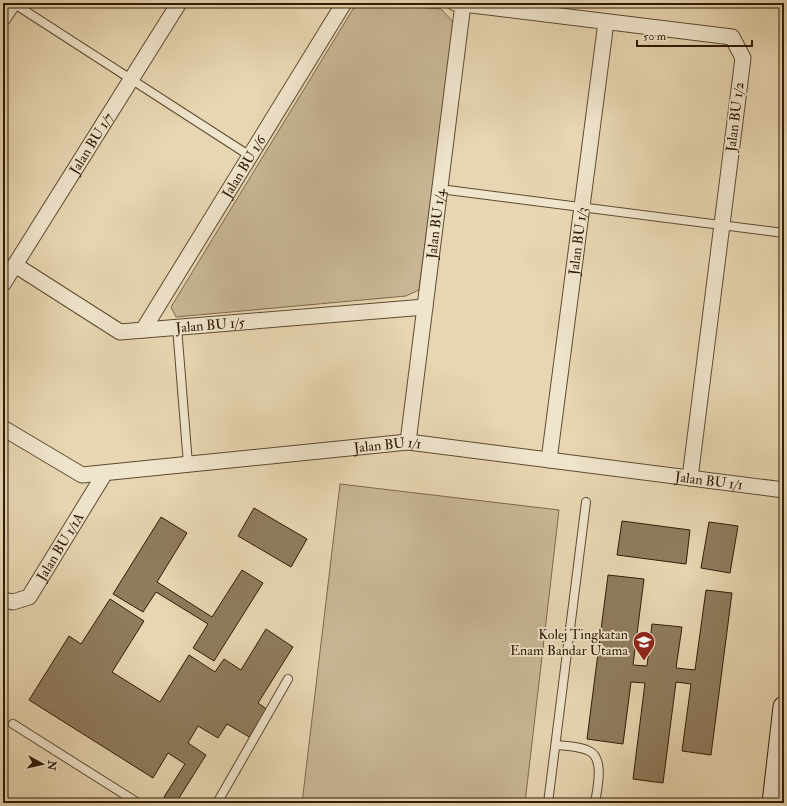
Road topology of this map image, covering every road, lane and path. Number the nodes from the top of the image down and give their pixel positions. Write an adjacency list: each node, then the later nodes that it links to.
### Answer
1 (13, 3): 5 (street); 7 (lane)
2 (179, 3): 7 (street, Jalan BU 1/7)
3 (344, 3): 8 (street, Jalan BU 1/6)
4 (459, 4): 6 (street, Jalan BU 1/2); 9 (street, Jalan BU 1/4)
5 (3, 18)
6 (606, 22): 10 (street, Jalan BU 1/3); 11 (street, Jalan BU 1/2)
7 (131, 79): 8 (lane); 13 (street, Jalan BU 1/7)
8 (250, 156): 16 (street, Jalan BU 1/6)
9 (440, 189): 10 (lane); 14 (street, Jalan BU 1/4)
10 (582, 207): 11 (lane); 19 (street, Jalan BU 1/3)
11 (722, 225): 12 (lane); 22 (street, Jalan BU 1/2)
12 (784, 233)
13 (7, 275): 16 (street, Jalan BU 1/5)
14 (425, 307): 15 (street, Jalan BU 1/5); 18 (street, Jalan BU 1/4)
15 (177, 327): 16 (street, Jalan BU 1/5); 20 (lane)
16 (143, 330)
17 (3, 428): 21 (street, Jalan BU 1/1)
18 (408, 442): 19 (street, Jalan BU 1/1); 20 (street, Jalan BU 1/1)
19 (549, 460): 22 (street, Jalan BU 1/1)
20 (188, 464): 21 (street, Jalan BU 1/1)
21 (105, 473): 25 (street, Jalan BU 1/1A)
22 (690, 478): 23 (street, Jalan BU 1/1)
23 (784, 490)
24 (586, 502): 29 (lane)
25 (3, 600)
26 (288, 679): 31 (lane)
27 (784, 707): 34 (main road)
28 (13, 724): 30 (lane)
29 (556, 745): 32 (lane); 33 (lane)
30 (138, 803)
31 (217, 803)
32 (548, 803)
33 (595, 803)
34 (773, 803)

